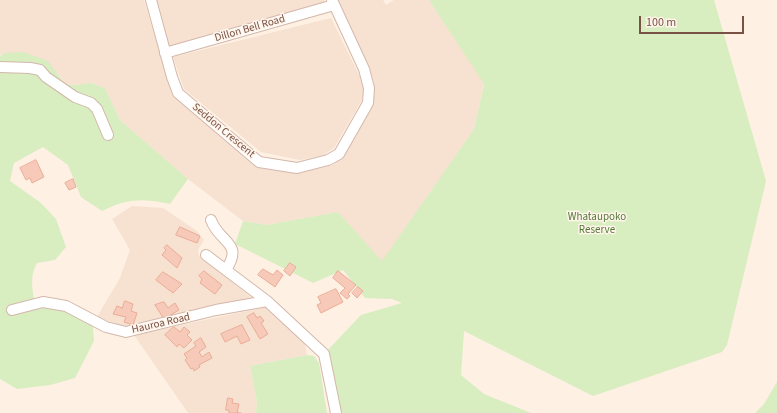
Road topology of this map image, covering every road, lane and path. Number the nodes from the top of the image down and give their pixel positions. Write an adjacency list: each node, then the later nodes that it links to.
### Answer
1 (150, 0): 3 (street, Seddon Crescent)
2 (333, 2): 3 (street, Dillon Bell Road); 3 (street, Seddon Crescent)
3 (165, 53)
4 (0, 67): 5 (street)
5 (108, 135)
6 (211, 220): 8 (street)
7 (206, 255): 8 (street)
8 (226, 270): 9 (street)
9 (267, 301): 10 (street, Hauroa Road); 11 (street)
10 (12, 310)
11 (336, 413)

